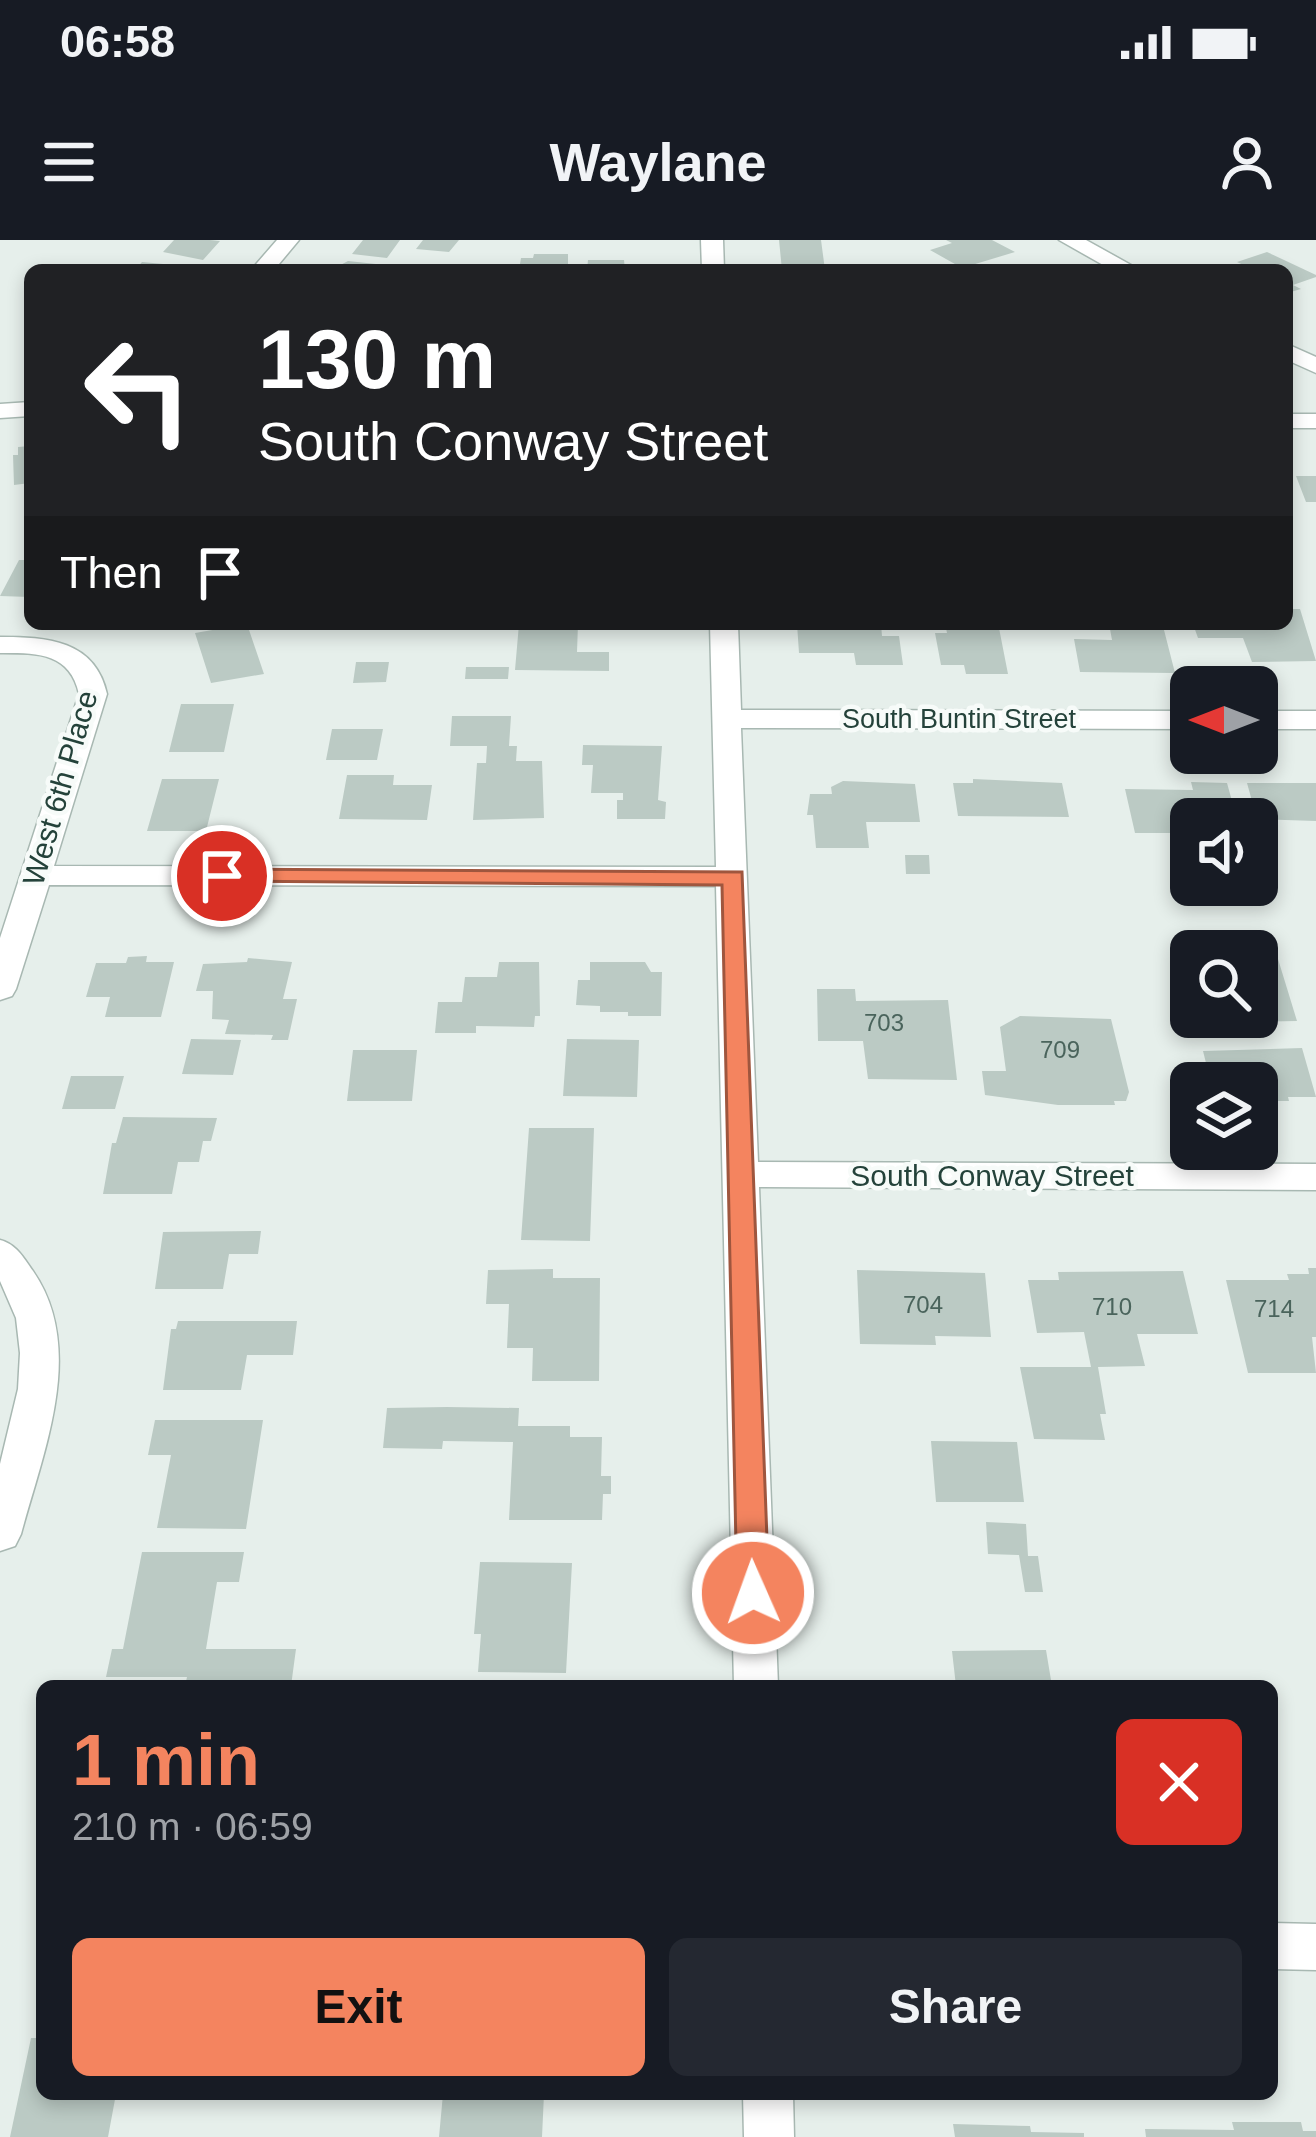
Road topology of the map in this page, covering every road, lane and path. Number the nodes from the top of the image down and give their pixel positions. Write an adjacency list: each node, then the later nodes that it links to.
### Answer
1 (288, 240): 3 (street)
2 (1070, 240): 4 (street)
3 (267, 264)
4 (1117, 264)
5 (724, 630): 7 (street)
6 (0, 645): 11 (street, West 6th Place)
7 (728, 719): 8 (street, South Buntin Street); 12 (street)
8 (1170, 720)
9 (1278, 720): 10 (street)
10 (1316, 720)
11 (36, 875): 12 (street); 13 (street, West 6th Place)
12 (734, 878): 14 (street)
13 (0, 989)
14 (740, 1174): 15 (street, South Conway Street); 18 (street)
15 (1316, 1177)
16 (0, 1252): 17 (street)
17 (0, 1534)
18 (756, 1680)
19 (1278, 1946): 20 (street)
20 (1316, 1947)
21 (768, 2100): 22 (street)
22 (770, 2137)

